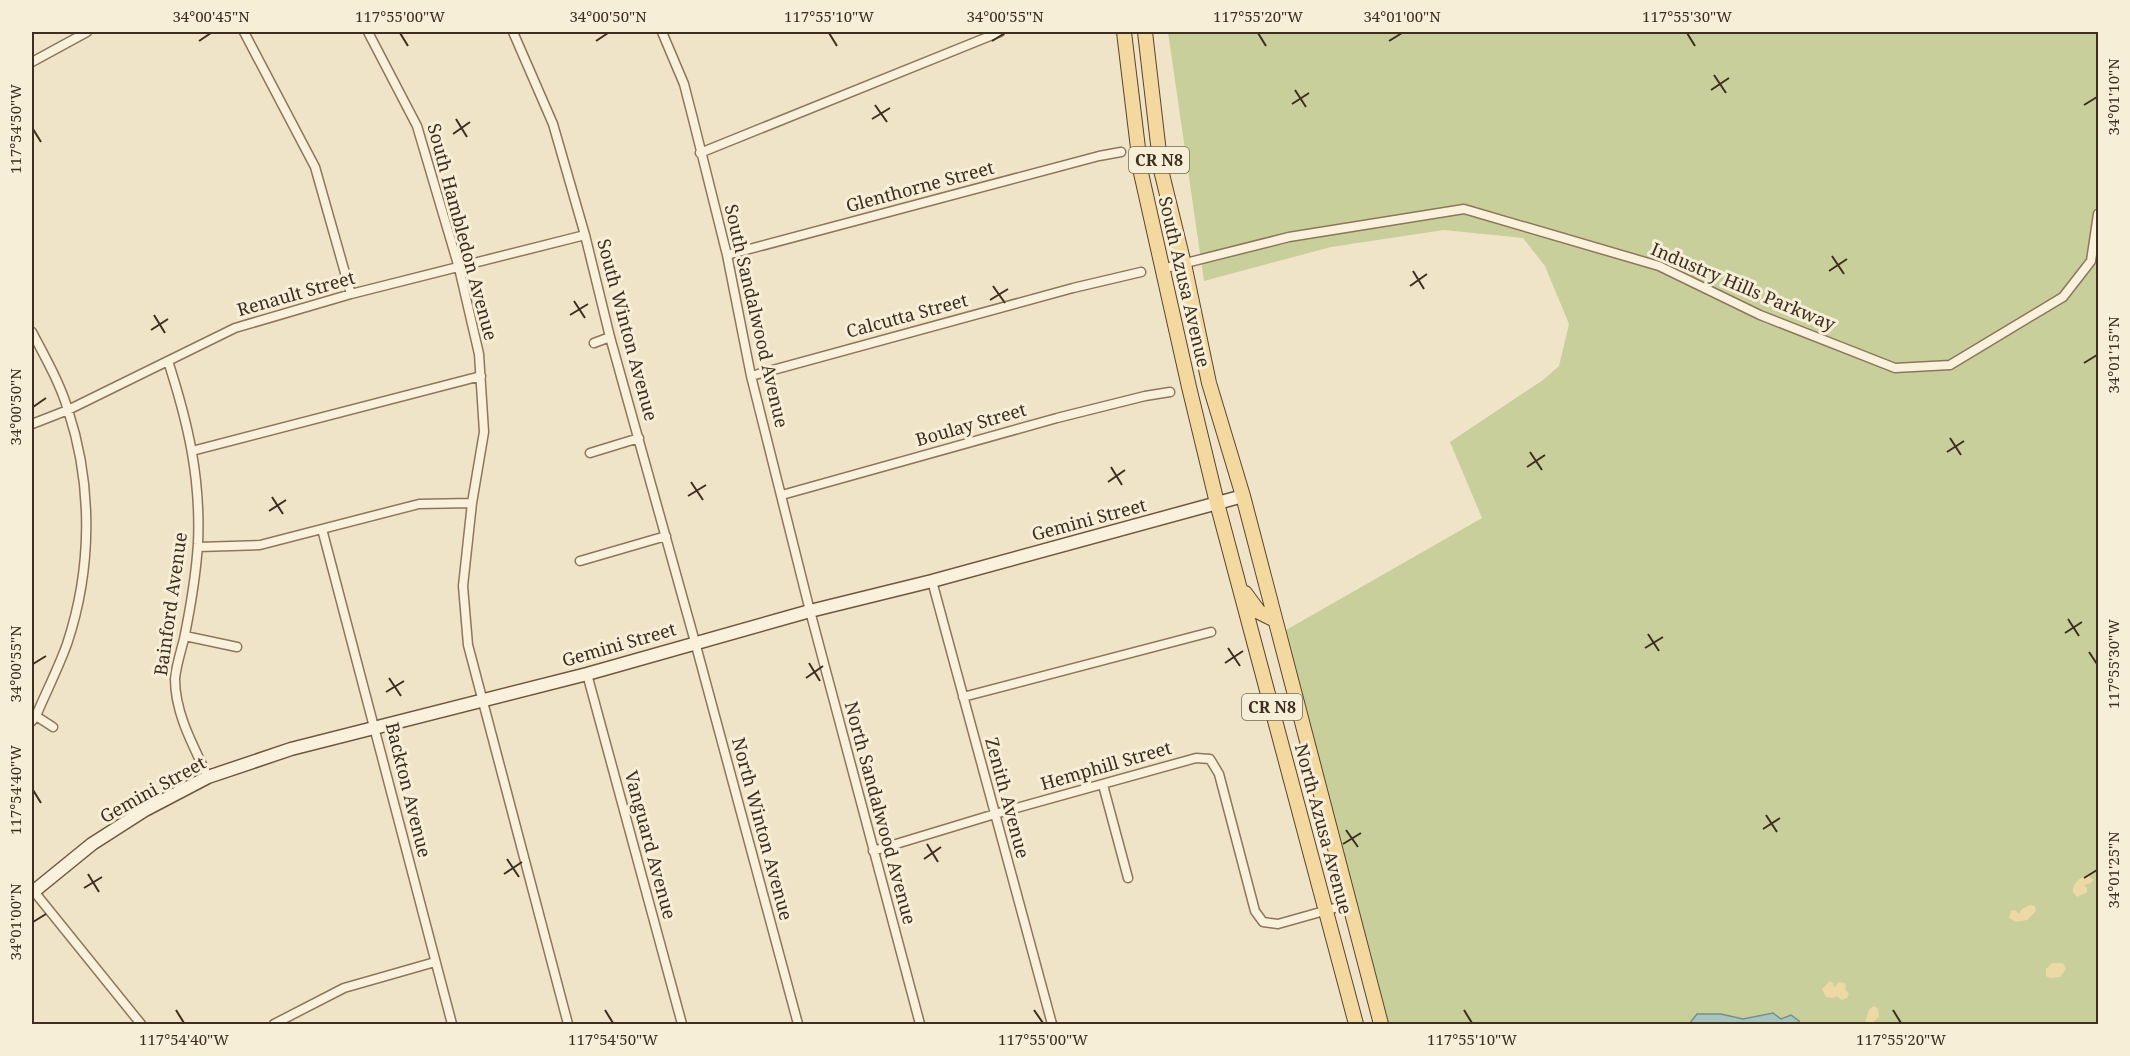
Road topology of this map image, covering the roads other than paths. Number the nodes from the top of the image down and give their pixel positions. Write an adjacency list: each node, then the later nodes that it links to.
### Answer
1 (87, 32): 10 (street)
2 (243, 32): 20 (street)
3 (368, 32): 17 (street, South Hambledon Avenue)
4 (513, 32): 14 (street, South Winton Avenue)
5 (675, 32): 9 (street)
6 (1000, 32): 12 (street)
7 (1124, 32): 18 (main road, South Azusa Avenue / CR N8)
8 (1145, 32): 16 (main road, South Azusa Avenue / CR N8)
9 (663, 34): 12 (street, South Sandalwood Avenue)
10 (32, 62)
11 (1121, 152): 15 (street, Glenthorne Street)
12 (700, 153): 15 (street, South Sandalwood Avenue)
13 (2098, 214): 16 (street, Industry Hills Parkway)
14 (585, 235): 17 (street, Renault Street); 22 (street, South Winton Avenue)
15 (727, 255): 26 (street, South Sandalwood Avenue)
16 (1184, 264): 18 (street, Industry Hills Parkway); 34 (main road, South Azusa Avenue / CR N8)
17 (459, 268): 20 (street, Renault Street); 25 (street, South Hambledon Avenue)
18 (1162, 269): 36 (main road, South Azusa Avenue / CR N8)
19 (1141, 272): 26 (street, Calcutta Street)
20 (351, 294): 24 (street, Renault Street)
21 (32, 332): 28 (street)
22 (610, 337): 23 (street); 30 (street, South Winton Avenue)
23 (594, 343)
24 (168, 361): 28 (street, Renault Street); 31 (street, Bainford Avenue)
25 (482, 376): 31 (street); 35 (street, South Hambledon Avenue)
26 (751, 376): 33 (street, South Sandalwood Avenue)
27 (1170, 392): 33 (street, Boulay Street)
28 (68, 410): 29 (street, Renault Street); 52 (street)
29 (32, 424)
30 (639, 438): 32 (street); 38 (street, South Winton Avenue)
31 (192, 451): 39 (street, Bainford Avenue)
32 (590, 453)
33 (782, 495): 43 (street, South Sandalwood Avenue)
34 (1243, 496): 36 (street, Gemini Street); 44 (main road, North Azusa Avenue / CR N8)
35 (472, 503): 37 (street); 51 (street, South Hambledon Avenue)
36 (1217, 503): 41 (street, Gemini Street); 42 (main road, North Azusa Avenue / CR N8)
37 (322, 529): 39 (street); 54 (street, Backton Avenue)
38 (666, 536): 40 (street); 47 (street, South Winton Avenue)
39 (198, 547): 46 (street, Bainford Avenue)
40 (580, 561)
41 (932, 581): 43 (street, Gemini Street); 50 (street, Zenith Avenue)
42 (1239, 584): 44 (main road); 62 (main road, North Azusa Avenue / CR N8)
43 (810, 610): 47 (street, Gemini Street); 58 (street, North Sandalwood Avenue)
44 (1275, 620): 61 (main road, North Azusa Avenue / CR N8)
45 (1211, 632): 50 (street)
46 (185, 636): 48 (street); 55 (street, Bainford Avenue)
47 (695, 642): 49 (street, Gemini Street); 69 (street, North Winton Avenue)
48 (237, 647)
49 (587, 674): 51 (street, Gemini Street); 68 (street, Vanguard Avenue)
50 (963, 697): 57 (street, Zenith Avenue)
51 (483, 701): 54 (street, Gemini Street); 67 (street, South Hambledon Avenue)
52 (34, 718): 53 (street)
53 (53, 727)
54 (376, 728): 55 (street, Gemini Street); 63 (street, Backton Avenue)
55 (208, 777): 60 (street, Gemini Street)
56 (1103, 785): 57 (street, Hemphill Street); 59 (street); 62 (street, Hemphill Street)
57 (995, 814): 58 (street, Hemphill Street); 71 (street, Zenith Avenue)
58 (873, 851): 70 (street, North Sandalwood Avenue)
59 (1128, 878)
60 (32, 891): 64 (street)
61 (1349, 904): 62 (street); 73 (main road, North Azusa Avenue / CR N8)
62 (1326, 910): 72 (main road, North Azusa Avenue / CR N8)
63 (435, 962): 65 (street); 66 (street, Backton Avenue)
64 (141, 1024)
65 (274, 1024)
66 (452, 1024)
67 (568, 1024)
68 (682, 1024)
69 (798, 1024)
70 (920, 1024)
71 (1052, 1024)
72 (1356, 1024)
73 (1381, 1024)

